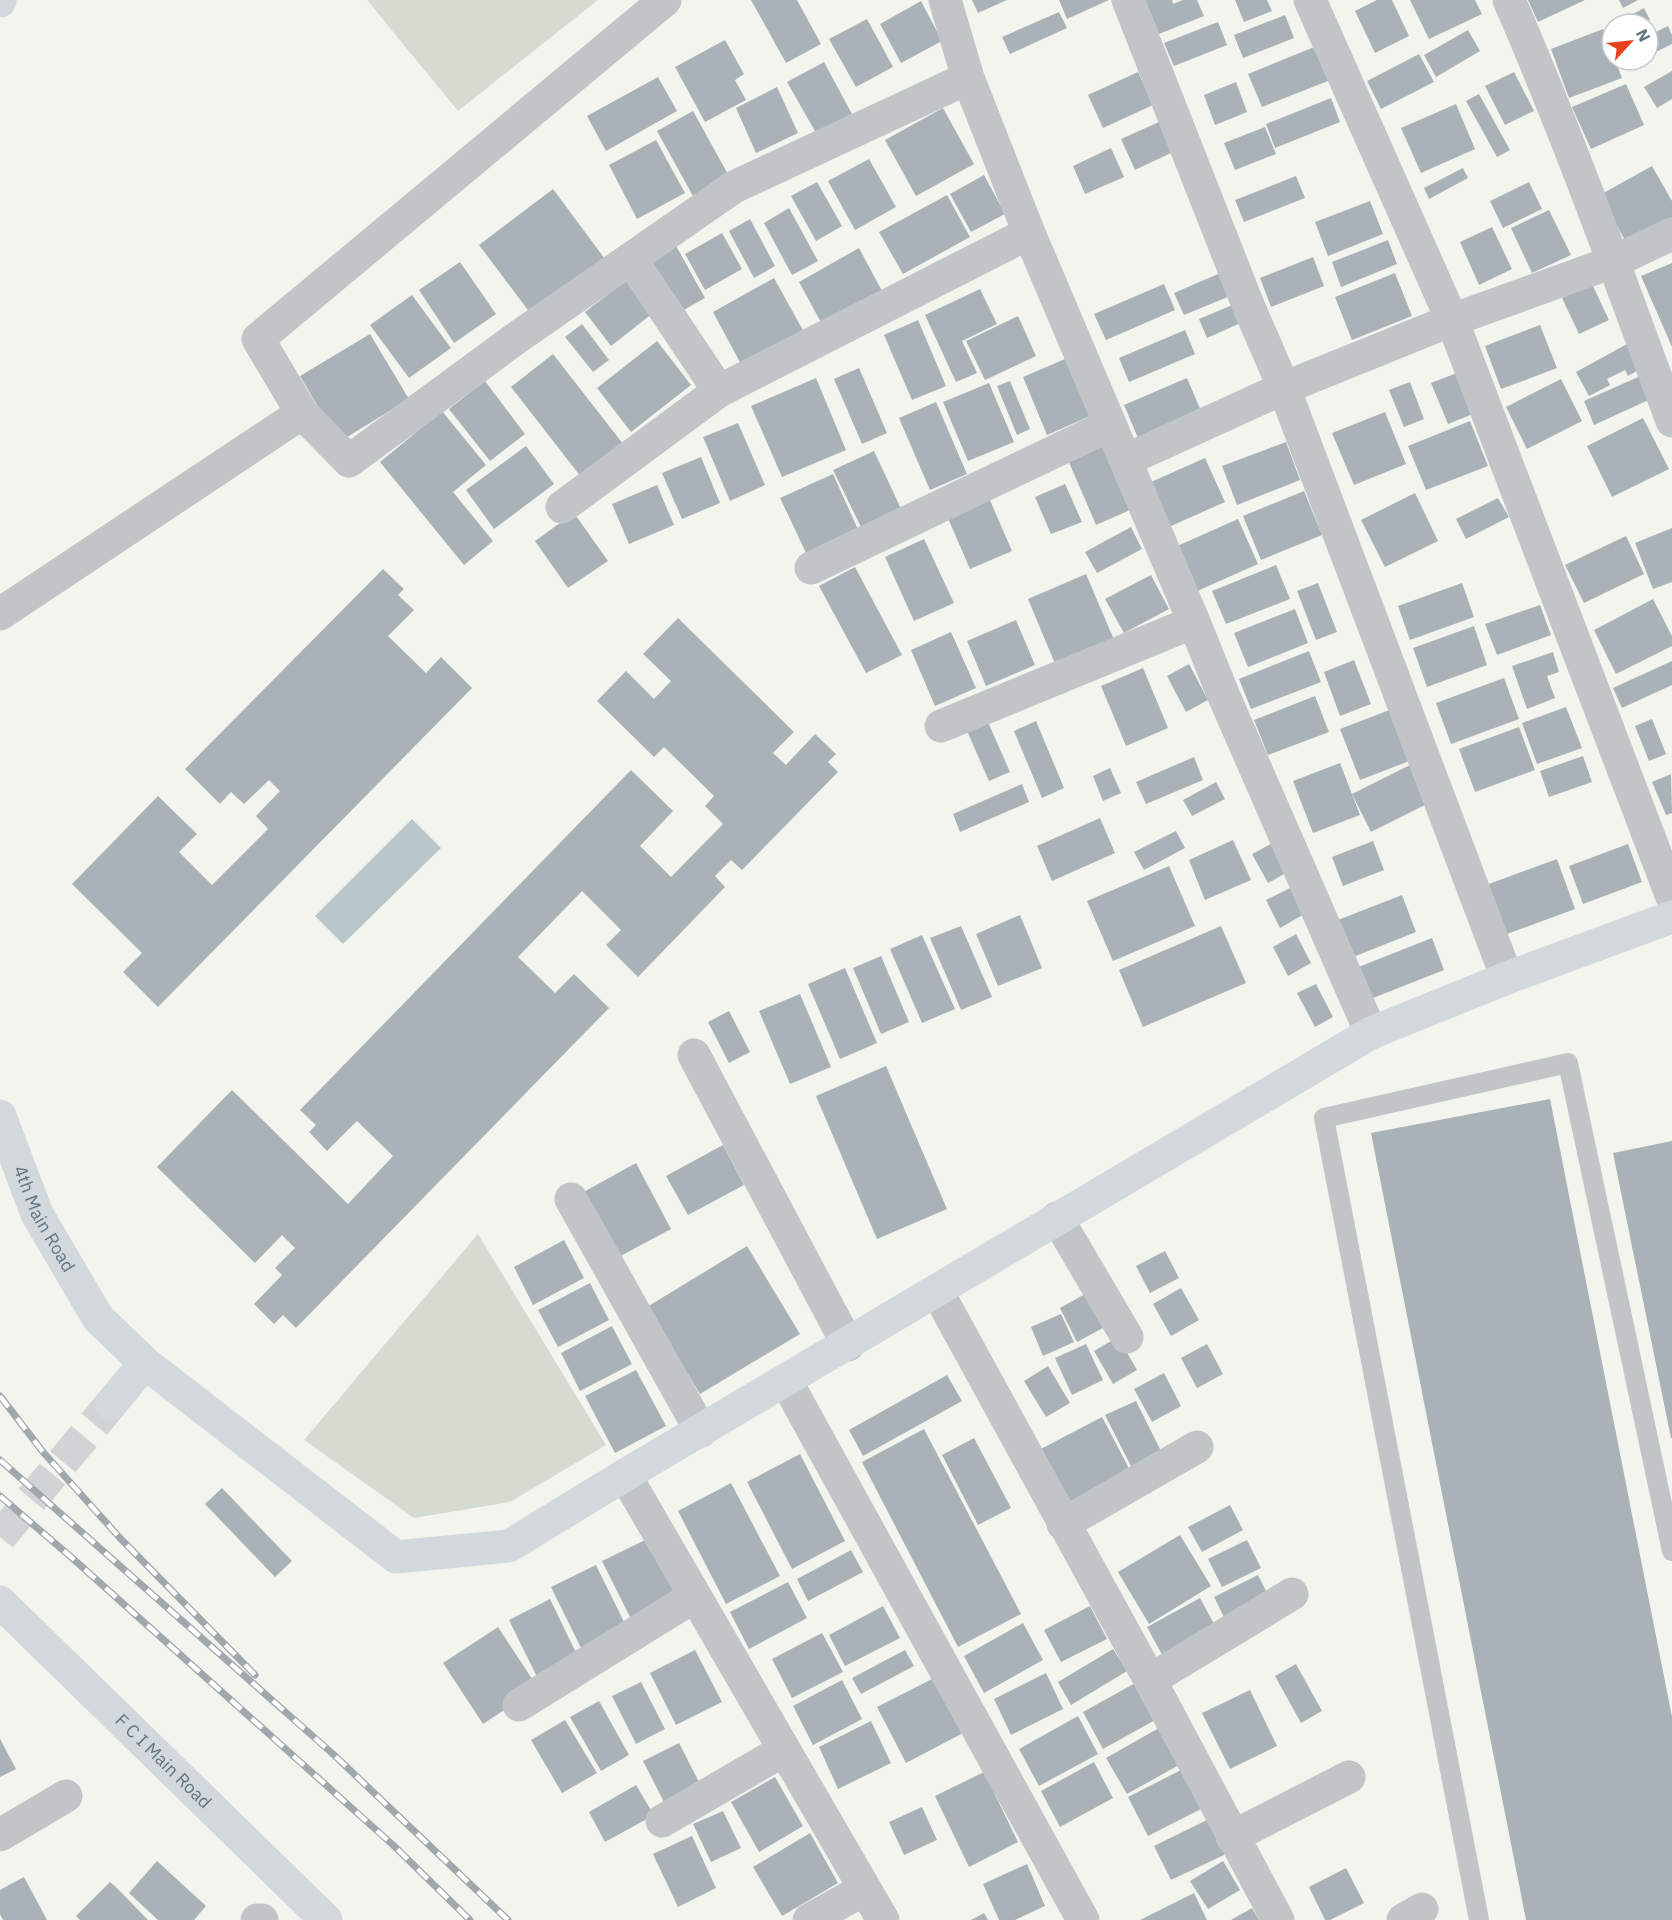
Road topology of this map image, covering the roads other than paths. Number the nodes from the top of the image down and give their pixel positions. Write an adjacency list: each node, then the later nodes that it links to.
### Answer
1 (945, 0): 6 (street)
2 (1128, 0): 12 (street)
3 (1311, 0): 11 (street)
4 (1509, 0): 10 (street)
5 (660, 2): 14 (street)
6 (968, 78): 7 (street); 9 (street)
7 (1029, 233): 13 (street); 16 (street)
8 (1672, 234): 10 (street)
9 (631, 259): 13 (street); 14 (street)
10 (1613, 262): 11 (street); 15 (street)
11 (1452, 320): 12 (street); 23 (street)
12 (1284, 388): 17 (street); 25 (street)
13 (719, 391): 18 (street)
14 (302, 413): 20 (street)
15 (1672, 421)
16 (1110, 425): 17 (street); 19 (street)
17 (1126, 460): 21 (street)
18 (562, 507)
19 (811, 568)
20 (0, 614)
21 (1194, 622): 22 (street); 26 (street)
22 (940, 726)
23 (1672, 897)
24 (1672, 917): 25 (street, 4th Main Road)
25 (1507, 978): 26 (street, 4th Main Road)
26 (1371, 1033): 30 (street, 4th Main Road)
27 (694, 1055): 33 (street)
28 (0, 1116): 34 (street, 4th Main Road)
29 (571, 1199): 37 (street)
30 (1057, 1218): 31 (street, 4th Main Road); 32 (street)
31 (937, 1292): 33 (street, 4th Main Road); 40 (street)
32 (1127, 1337)
33 (848, 1345): 35 (street, 4th Main Road)
34 (145, 1363): 36 (street); 39 (street, 4th Main Road)
35 (786, 1381): 37 (street, 4th Main Road); 59 (street)
36 (111, 1404)
37 (701, 1431): 39 (street, 4th Main Road)
38 (1197, 1447): 40 (street)
39 (625, 1475): 43 (street)
40 (1063, 1524): 45 (street)
41 (1672, 1551): 61 (lane)
42 (1292, 1594): 45 (street)
43 (695, 1596): 46 (street); 47 (street)
44 (0, 1602): 56 (street, F C I Main Road)
45 (1150, 1680): 52 (street)
46 (519, 1705)
47 (784, 1750): 50 (street); 53 (street)
48 (1349, 1777): 52 (street)
49 (66, 1796): 51 (street)
50 (662, 1821)
51 (0, 1835)
52 (1232, 1837): 60 (street)
53 (865, 1889): 57 (street); 58 (street)
54 (257, 1920): 55 (street)
55 (262, 1920)
56 (326, 1920)
57 (809, 1920)
58 (883, 1920)
59 (1083, 1920)
60 (1278, 1920)
61 (1479, 1920)

